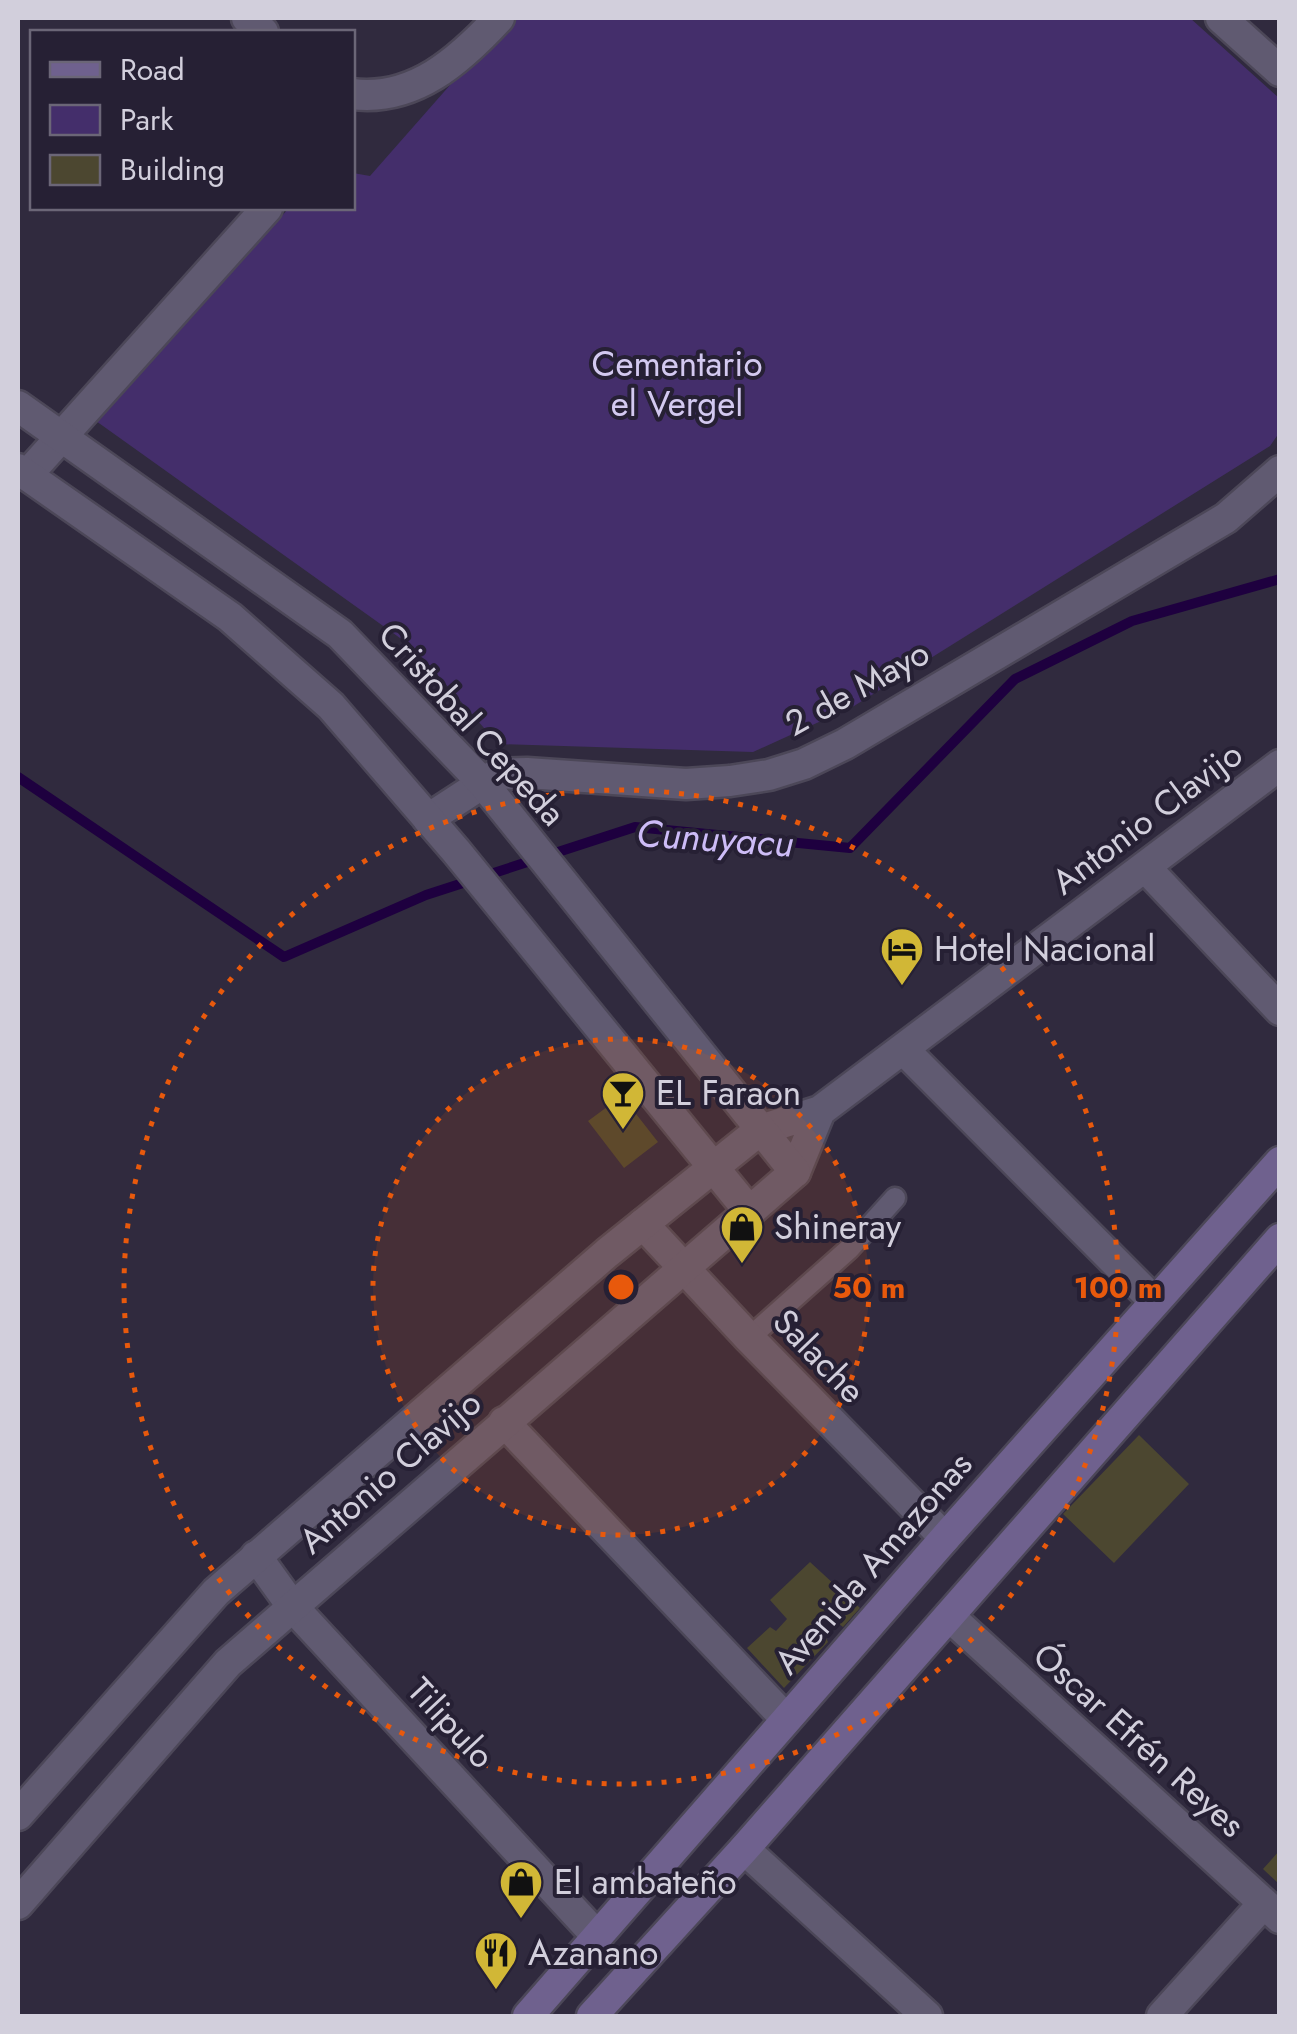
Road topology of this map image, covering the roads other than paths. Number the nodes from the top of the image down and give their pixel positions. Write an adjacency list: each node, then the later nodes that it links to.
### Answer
1 (499, 18): 4 (street)
2 (1220, 18): 3 (street)
3 (1280, 71)
4 (355, 95)
5 (265, 210): 7 (street)
6 (18, 406): 7 (street, Cristobal Cepeda)
7 (60, 434): 9 (street); 11 (street, Cristobal Cepeda)
8 (1280, 471): 11 (street, 2 de Mayo)
9 (22, 472): 12 (street)
10 (1280, 765): 13 (street, Antonio Clavijo)
11 (482, 782): 12 (street, 2 de Mayo); 17 (street, Cristobal Cepeda)
12 (428, 819): 19 (street)
13 (1145, 868): 14 (street); 15 (street, Antonio Clavijo)
14 (1280, 1010)
15 (903, 1049): 16 (street, Antonio Clavijo); 26 (street)
16 (820, 1111): 17 (street, Antonio Clavijo); 20 (street, Antonio Clavijo)
17 (760, 1130): 19 (street, Antonio Clavijo); 20 (street, Cristobal Cepeda)
18 (1280, 1162): 26 (main road, Avenida Amazonas)
19 (713, 1167): 22 (street); 23 (street, Antonio Clavijo)
20 (795, 1172): 22 (street, Antonio Clavijo)
21 (894, 1198): 27 (lane)
22 (750, 1211): 25 (street, Antonio Clavijo)
23 (643, 1224): 25 (street, Salache); 30 (street, Antonio Clavijo)
24 (1280, 1240): 32 (main road)
25 (682, 1268): 27 (street, Salache); 28 (street, Antonio Clavijo)
26 (1154, 1301): 29 (main road, Avenida Amazonas)
27 (750, 1338): 29 (street, Salache)
28 (504, 1422): 31 (street, Antonio Clavijo); 33 (street)
29 (945, 1538): 33 (main road, Avenida Amazonas)
30 (256, 1556): 31 (street, Tilipulo); 34 (street, Antonio Clavijo)
31 (292, 1606): 36 (street, Antonio Clavijo); 38 (street, Tilipulo)
32 (949, 1616): 35 (main road); 37 (street, Óscar Efrén Reyes)
33 (786, 1719): 38 (main road, Avenida Amazonas)
34 (18, 1815)
35 (744, 1849): 40 (main road); 41 (street)
36 (18, 1904)
37 (1272, 1911): 42 (street)
38 (596, 1936): 39 (main road, Avenida Amazonas)
39 (528, 2016)
40 (592, 2016)
41 (927, 2016)
42 (1162, 2016)

